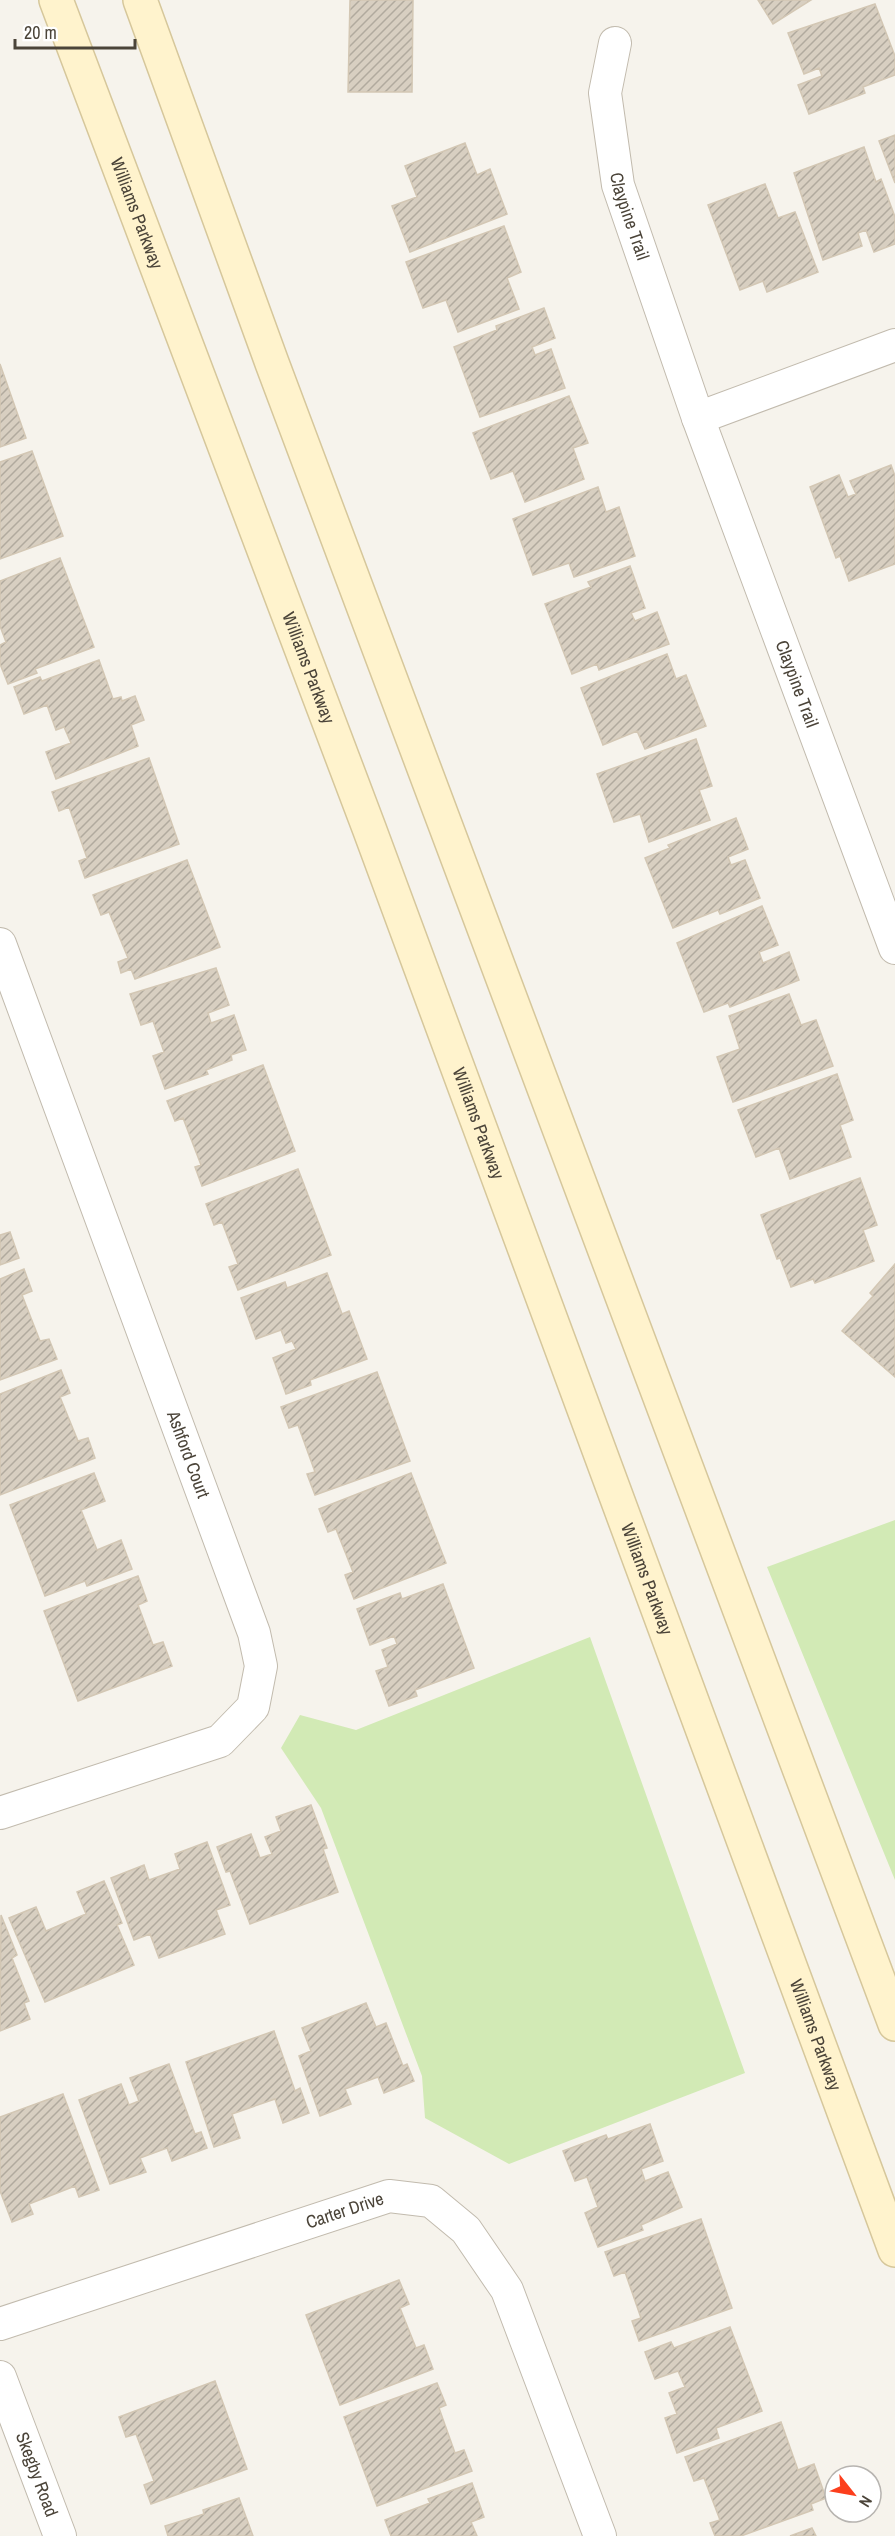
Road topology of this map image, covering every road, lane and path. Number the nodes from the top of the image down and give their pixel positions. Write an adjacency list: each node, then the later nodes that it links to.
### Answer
1 (56, 0): 10 (main road, Williams Parkway)
2 (140, 0): 9 (main road)
3 (615, 43): 5 (street, Claypine Trail)
4 (895, 345): 5 (street)
5 (698, 418): 7 (street, Claypine Trail)
6 (0, 944): 8 (street, Ashford Court)
7 (895, 948)
8 (0, 1813)
9 (895, 2024)
10 (895, 2250)
11 (0, 2324): 14 (street, Carter Drive)
12 (0, 2377): 13 (street, Skegby Road)
13 (60, 2536)
14 (600, 2536)

